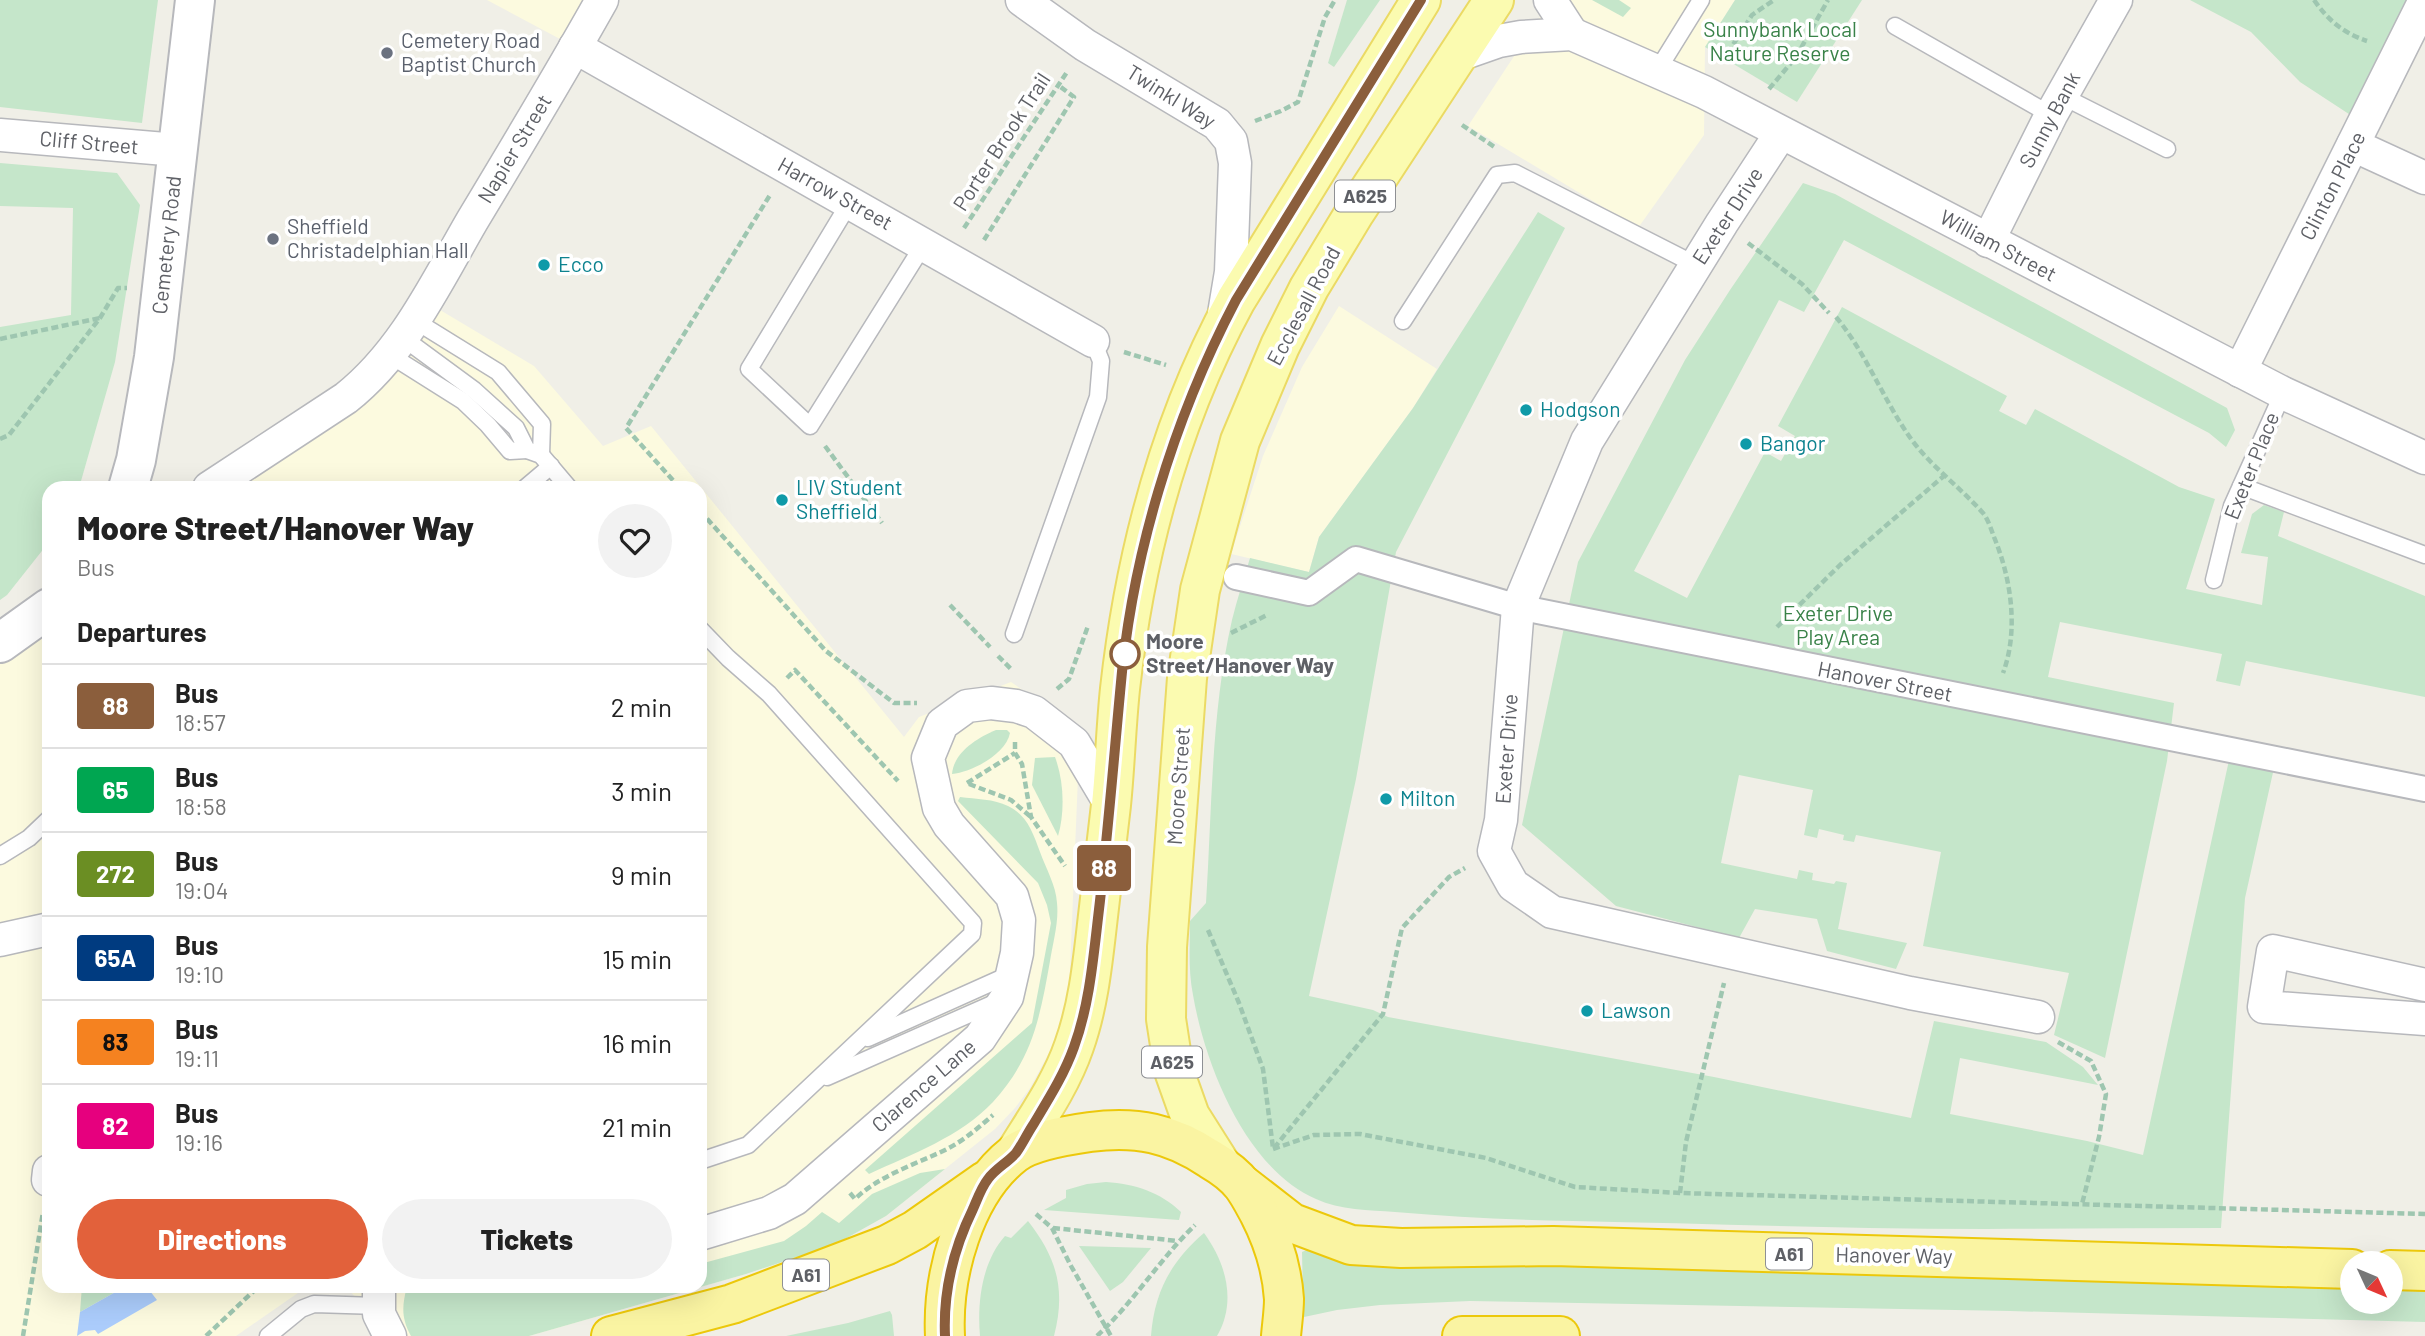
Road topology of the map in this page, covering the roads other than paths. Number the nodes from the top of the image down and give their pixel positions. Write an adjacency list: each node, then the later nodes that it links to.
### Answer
1 (195, 0): 20 (street, Cemetery Road)
2 (602, 0): 12 (street, Napier Street)
3 (1420, 0): 27 (main road, A625)
4 (1494, 0): 13 (main road, Ecclesall Road / A625)
5 (1550, 0): 11 (street)
6 (1701, 0): 14 (lane)
7 (2116, 0): 15 (street, Sunny Bank)
8 (2425, 0): 18 (street, Clinton Place)
9 (1040, 5): 27 (street, Twinkl Way)
10 (1895, 26): 15 (lane)
11 (1572, 34): 13 (street, William Street); 14 (street, William Street)
12 (575, 47): 22 (street, Harrow Street); 28 (street, Napier Street)
13 (1459, 55): 32 (main road, Ecclesall Road / A625)
14 (1657, 71): 16 (street, William Street)
15 (2056, 106): 19 (lane); 23 (street, Sunny Bank)
16 (1781, 133): 23 (street, William Street); 25 (street, Exeter Drive)
17 (0, 135): 20 (street, Cliff Street)
18 (2353, 145): 21 (street); 30 (street, Clinton Place)
19 (2167, 149)
20 (177, 150): 35 (street, Cemetery Road)
21 (2425, 178)
22 (850, 202): 24 (street, Harrow Street); 24 (lane)
23 (1988, 241): 30 (street, William Street)
24 (935, 250): 29 (street, Harrow Street)
25 (1696, 265): 26 (lane); 43 (street, Exeter Drive)
26 (1403, 321)
27 (1222, 326): 49 (main road, Moore Street / A625)
28 (402, 337): 33 (lane); 33 (lane); 36 (street, Napier Street)
29 (1093, 341): 45 (lane)
30 (2240, 372): 31 (street, William Street)
31 (2283, 393): 34 (street, William Street); 39 (lane, Exeter Place)
32 (1255, 403): 62 (main road, Moore Street / A625)
33 (540, 457): 37 (lane); 38 (lane)
34 (2425, 458)
35 (130, 481)
36 (220, 481)
37 (528, 481)
38 (562, 481)
39 (2241, 486): 40 (lane); 42 (lane, Exeter Place)
40 (2425, 555)
41 (1236, 577): 43 (street, Hanover Street)
42 (2214, 580)
43 (1518, 607): 48 (street, Hanover Street); 56 (street, Exeter Drive)
44 (42, 612): 47 (street)
45 (1014, 634)
46 (707, 636): 58 (lane)
47 (0, 643)
48 (2425, 789)
49 (1111, 805): 54 (street, Clarence Lane); 60 (main road, Moore Street / A625)
50 (42, 826): 51 (lane)
51 (0, 856)
52 (42, 931): 53 (street)
53 (0, 940)
54 (1010, 985): 58 (lane); 59 (lane); 64 (street, Clarence Lane)
55 (2425, 985): 57 (street)
56 (2038, 1017)
57 (2425, 1019)
58 (856, 1044): 59 (lane)
59 (817, 1081): 61 (lane)
60 (1016, 1153): 62 (highway, Moore Street / A61); 63 (highway, Moore Street / A61)
61 (707, 1159)
62 (1232, 1175): 65 (highway, Hanover Way / A61); 73 (highway, Moore Street / A61)
63 (987, 1180): 71 (highway, A61); 72 (highway, Moore Street / A61)
64 (707, 1232)
65 (2340, 1269)
66 (2403, 1271): 67 (highway)
67 (2425, 1272)
68 (378, 1296): 69 (lane); 70 (street)
69 (268, 1336)
70 (390, 1336)
71 (611, 1336)
72 (946, 1336)
73 (1280, 1336)
74 (1462, 1336): 75 (highway)
75 (1560, 1336)

